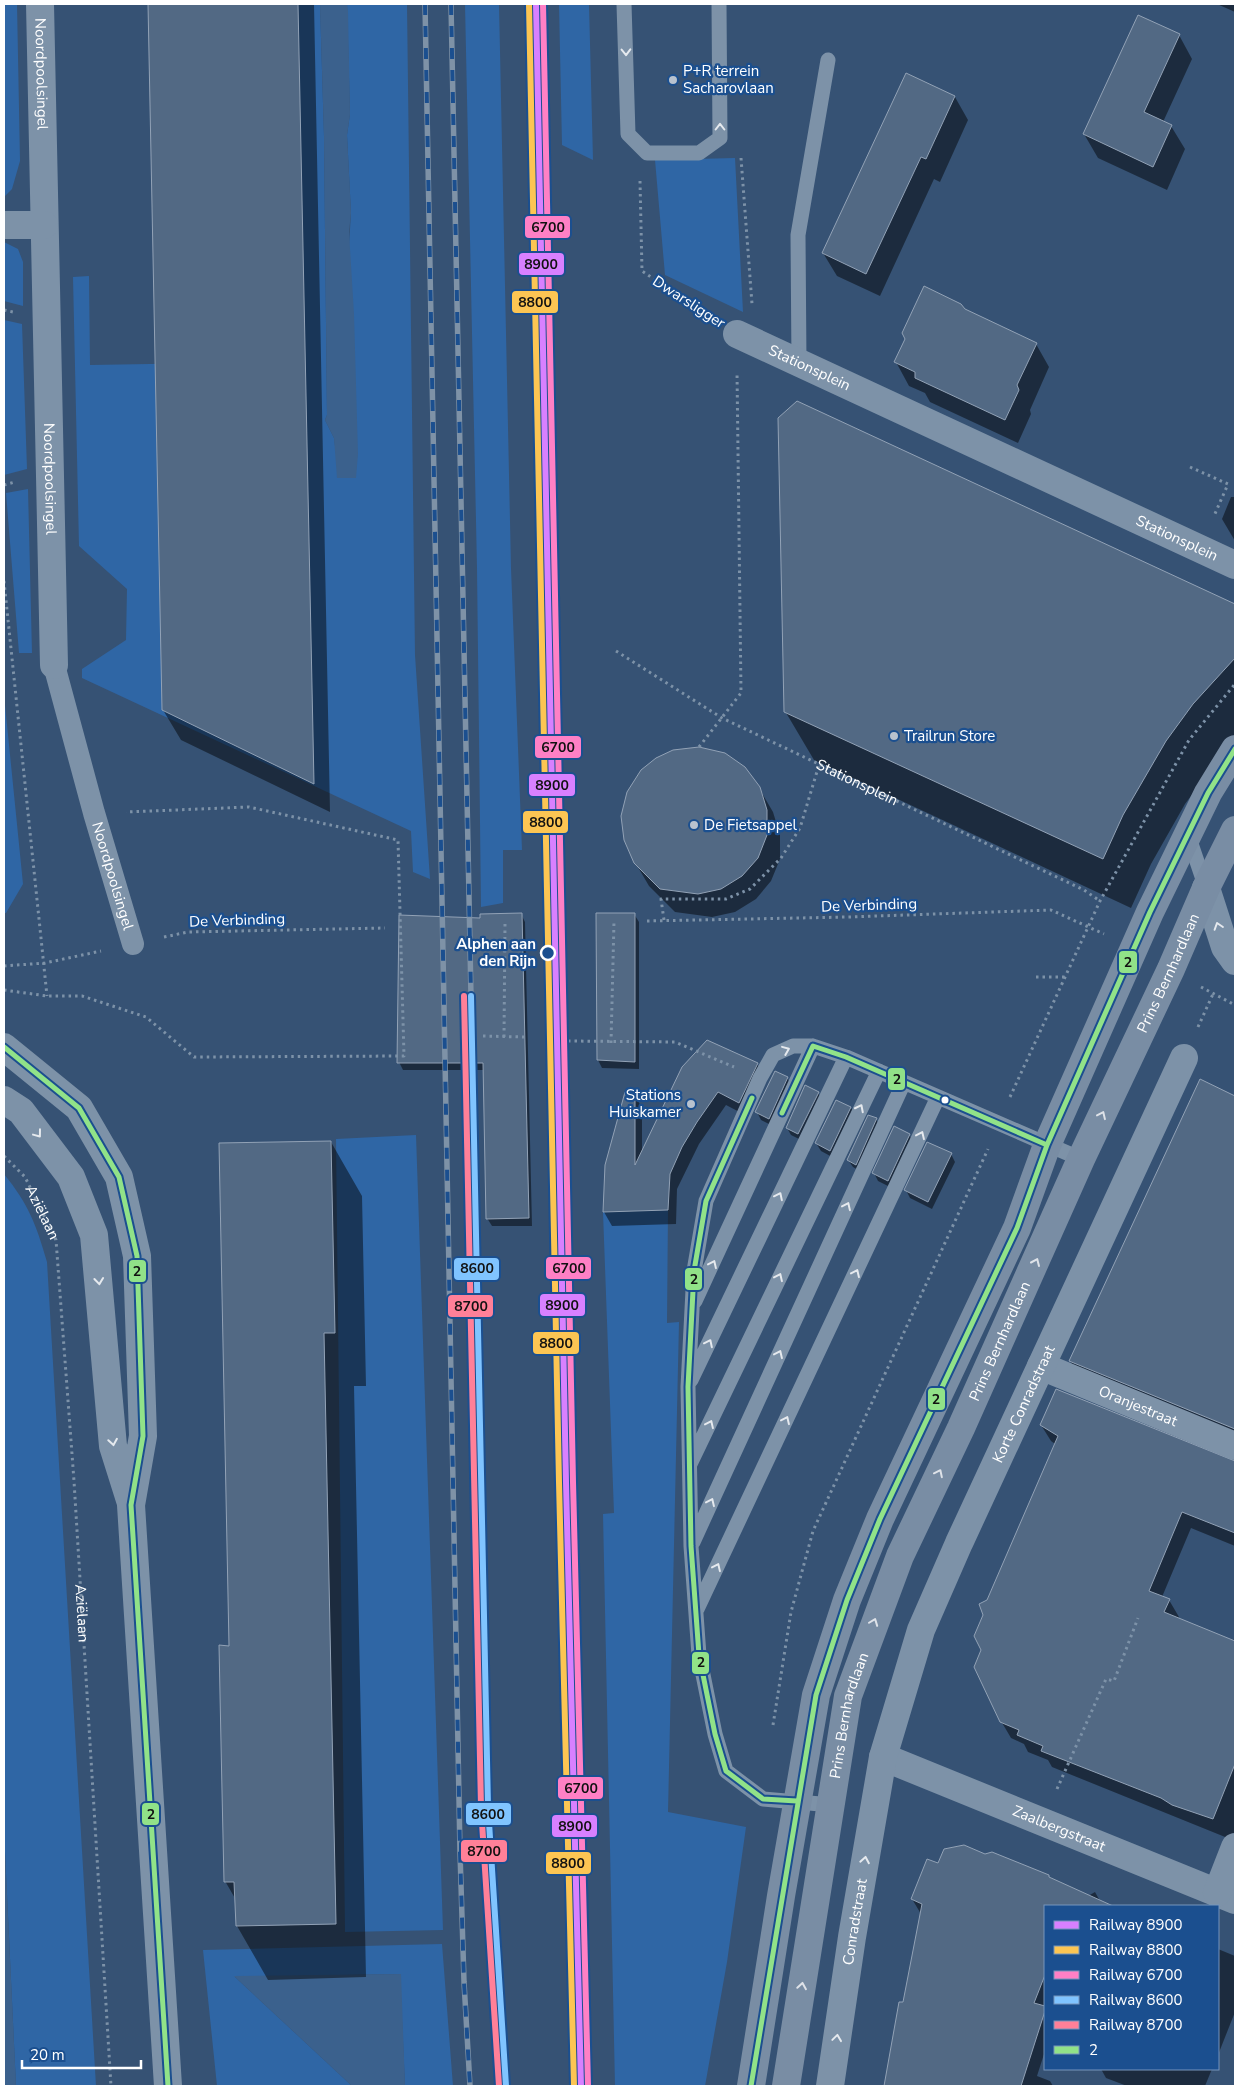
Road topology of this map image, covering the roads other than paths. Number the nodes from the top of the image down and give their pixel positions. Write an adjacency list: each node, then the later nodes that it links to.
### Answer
1 (40, 4): 6 (street, Noordpoolsingel)
2 (624, 4): 3 (lane, one-way to 3)
3 (719, 4)
4 (828, 60): 8 (lane)
5 (4, 225): 6 (street)
6 (44, 225): 10 (street, Noordpoolsingel)
7 (737, 334): 8 (street, Stationsplein)
8 (799, 363): 9 (street, Stationsplein)
9 (1235, 565)
10 (54, 665): 15 (street, Noordpoolsingel)
11 (1235, 749): 13 (main road)
12 (1235, 830): 14 (main road, Prins Bernhardlaan)
13 (1188, 835): 14 (lane); 25 (main road)
14 (1206, 888): 16 (street, one-way to 14); 26 (main road, Prins Bernhardlaan, one-way to 14)
15 (133, 944)
16 (1235, 961)
17 (813, 1046): 19 (lane); 27 (lane, one-way to 17); 27 (lane, one-way to 17)
18 (4, 1047): 32 (street)
19 (846, 1057): 21 (lane); 29 (lane, one-way to 19)
20 (1184, 1058): 28 (street, Korte Conradstraat)
21 (879, 1071): 22 (lane); 31 (lane, one-way to 21)
22 (904, 1082): 23 (lane); 33 (lane, one-way to 22)
23 (938, 1097): 25 (lane); 34 (lane, one-way to 23)
24 (4, 1100): 32 (street, one-way to 32)
25 (1047, 1145): 26 (lane); 36 (main road)
26 (1081, 1159): 37 (main road, Prins Bernhardlaan, one-way to 26)
27 (692, 1308): 29 (lane)
28 (1042, 1366): 30 (street, Oranjestraat); 35 (street, Korte Conradstraat)
29 (688, 1387): 31 (lane)
30 (1235, 1446)
31 (689, 1468): 33 (lane)
32 (131, 1504): 40 (street)
33 (691, 1546): 34 (lane)
34 (696, 1611): 36 (lane)
35 (883, 1757): 39 (street, Zaalbergstraat); 43 (street, Conradstraat, one-way to 35)
36 (797, 1801): 37 (lane); 41 (main road)
37 (832, 1805): 42 (main road, Prins Bernhardlaan, one-way to 37)
38 (1235, 1847): 39 (street)
39 (1226, 1896)
40 (168, 2086)
41 (751, 2086)
42 (786, 2086)
43 (830, 2086)

